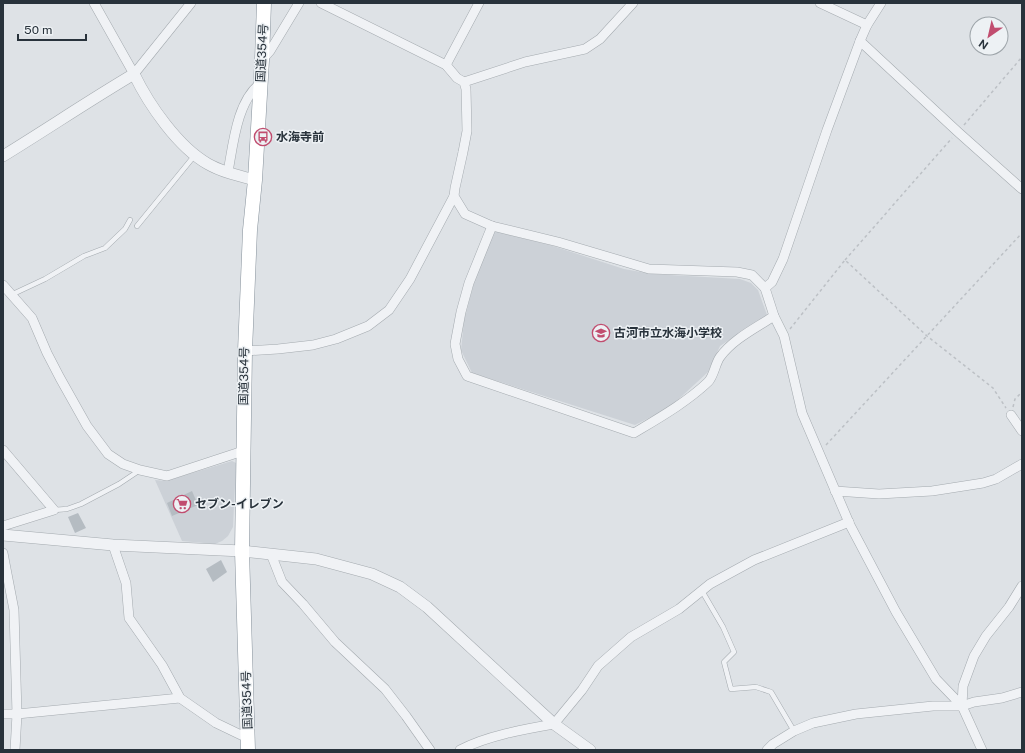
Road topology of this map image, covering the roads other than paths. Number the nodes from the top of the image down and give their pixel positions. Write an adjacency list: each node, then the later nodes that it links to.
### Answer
1 (94, 3): 14 (street)
2 (191, 3): 14 (street)
3 (264, 3): 12 (highway, 国道354号)
4 (299, 3): 12 (street)
5 (321, 3): 13 (street)
6 (480, 3): 13 (street)
7 (633, 3): 15 (street)
8 (820, 3): 10 (street)
9 (882, 3): 10 (street)
10 (867, 25): 11 (street)
11 (860, 41): 21 (street); 27 (street)
12 (262, 60): 16 (highway, 国道354号)
13 (446, 65): 15 (street)
14 (134, 74): 17 (street); 18 (street)
15 (464, 82): 22 (street)
16 (261, 83): 19 (street); 20 (highway, 国道354号)
17 (195, 155): 19 (street); 24 (lane)
18 (3, 156)
19 (228, 172): 20 (street)
20 (255, 180): 30 (highway, 国道354号)
21 (1022, 188)
22 (454, 196): 25 (street); 30 (street)
23 (130, 220): 28 (lane)
24 (137, 226)
25 (492, 226): 27 (street); 29 (street)
26 (3, 285): 28 (street)
27 (764, 288): 29 (street)
28 (13, 294): 36 (street)
29 (774, 316): 37 (street)
30 (245, 351): 34 (highway, 国道354号)
31 (1011, 415): 32 (street)
32 (1022, 431)
33 (3, 450): 38 (street)
34 (243, 451): 36 (street); 43 (highway, 国道354号)
35 (1022, 464): 37 (street)
36 (140, 470): 38 (lane)
37 (835, 491): 39 (street)
38 (54, 510): 40 (street)
39 (849, 522): 47 (street); 50 (street)
40 (3, 526)
41 (3, 535): 42 (street)
42 (113, 545): 43 (street); 49 (street)
43 (242, 551): 45 (street); 55 (highway, 国道354号)
44 (3, 553): 52 (street)
45 (271, 554): 53 (street); 57 (street)
46 (1022, 586): 50 (street)
47 (702, 591): 53 (street); 54 (lane)
48 (1022, 692): 50 (street)
49 (180, 698): 52 (street); 55 (street)
50 (962, 706): 54 (street); 61 (street)
51 (3, 714): 52 (street)
52 (17, 714): 56 (street)
53 (554, 724): 58 (street); 59 (street)
54 (794, 731): 60 (street)
55 (248, 743)
56 (15, 750)
57 (430, 750)
58 (460, 750)
59 (590, 750)
60 (767, 750)
61 (982, 750)

